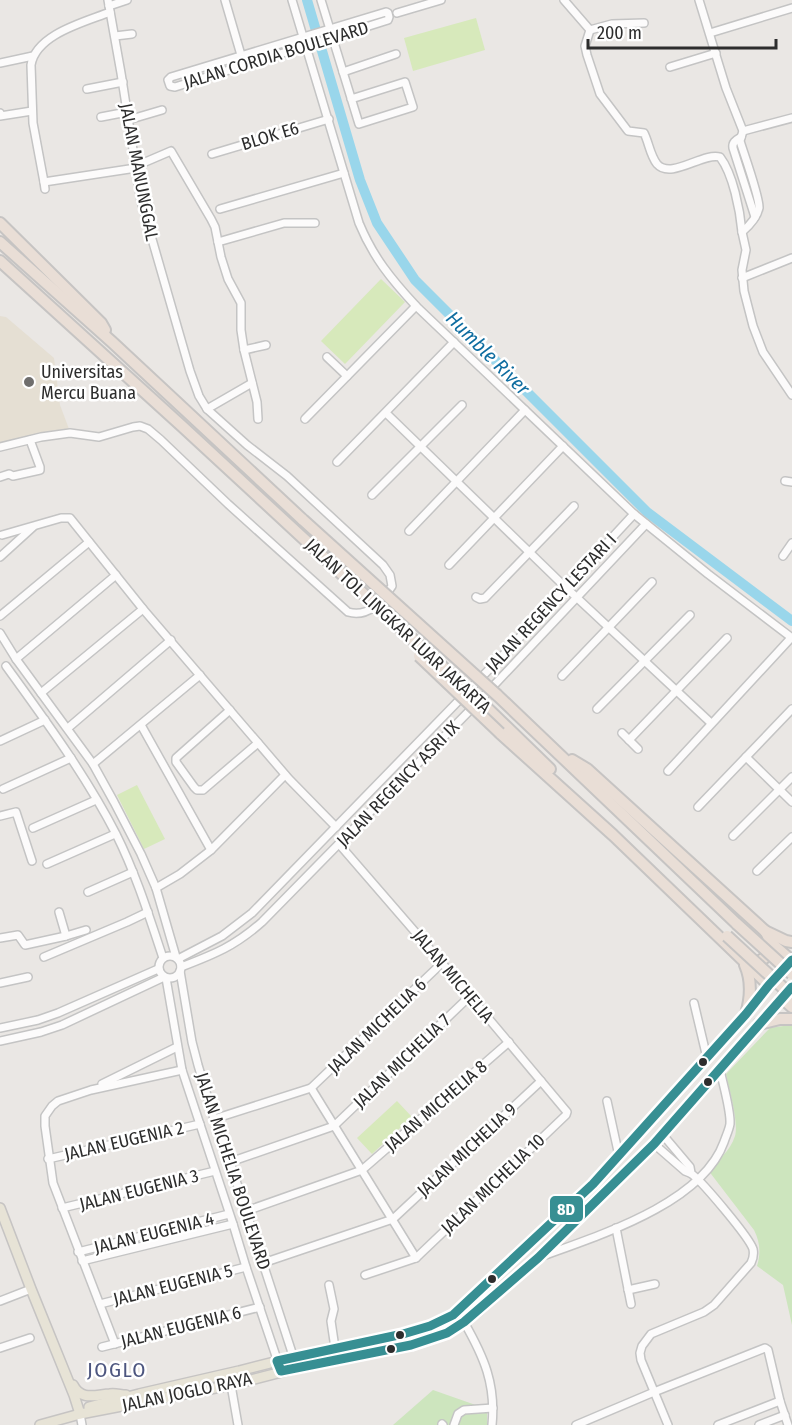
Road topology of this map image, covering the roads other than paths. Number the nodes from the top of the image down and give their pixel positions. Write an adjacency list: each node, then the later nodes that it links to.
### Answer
1 (127, 0): 8 (street)
2 (225, 0): 22 (street)
3 (292, 0): 16 (street)
4 (441, 0): 10 (street)
5 (564, 0): 13 (street)
6 (699, 0): 14 (street)
7 (324, 1): 12 (street)
8 (109, 6): 17 (street, JALAN MANUNGGAL); 23 (street)
9 (792, 8): 14 (street)
10 (397, 13)
11 (644, 23): 13 (street)
12 (327, 29): 16 (street, JALAN CORDIA BOULEVARD); 18 (street); 18 (street, JALAN CORDIA BOULEVARD)
13 (590, 30): 44 (street)
14 (710, 33): 20 (street)
15 (132, 34): 17 (street)
16 (307, 35): 19 (street); 22 (street, JALAN CORDIA BOULEVARD)
17 (115, 36): 27 (street, JALAN MANUNGGAL)
18 (330, 38): 19 (street, JALAN CORDIA BOULEVARD); 26 (street)
19 (309, 44): 22 (street, JALAN CORDIA BOULEVARD); 35 (street)
20 (716, 53): 25 (street); 37 (street)
21 (396, 54): 26 (street)
22 (241, 55)
23 (33, 56): 24 (street); 31 (street)
24 (0, 63)
25 (670, 67)
26 (343, 72): 29 (street)
27 (123, 82): 28 (street); 33 (street, JALAN MANUNGGAL)
28 (87, 89)
29 (351, 99): 29 (street)
30 (162, 110): 33 (street)
31 (32, 111): 32 (street); 39 (street)
32 (0, 113)
33 (127, 116): 34 (street); 39 (street, JALAN MANUNGGAL)
34 (101, 117)
35 (329, 119): 38 (street, BLOK E6); 40 (street)
36 (790, 119): 37 (street)
37 (742, 134): 44 (street)
38 (212, 154)
39 (136, 167): 46 (street); 62 (street, JALAN MANUNGGAL)
40 (344, 173): 41 (street); 52 (street)
41 (220, 210)
42 (0, 223): 53 (highway)
43 (315, 223): 46 (street)
44 (742, 232): 51 (street)
45 (0, 242): 53 (highway, JALAN TOL LINGKAR LUAR JAKARTA)
46 (218, 242): 56 (street)
47 (792, 258): 51 (street)
48 (0, 261): 50 (highway, JALAN TOL LINGKAR LUAR JAKARTA)
49 (0, 269): 50 (highway)
50 (16, 277): 97 (highway, JALAN TOL LINGKAR LUAR JAKARTA, bridge)
51 (742, 278): 60 (street)
52 (416, 306): 54 (street); 58 (street)
53 (112, 342): 123 (highway, JALAN TOL LINGKAR LUAR JAKARTA, bridge)
54 (454, 342): 63 (street); 64 (street)
55 (266, 345): 56 (street)
56 (244, 350): 59 (street)
57 (327, 357): 58 (street)
58 (347, 376): 66 (street)
59 (252, 383): 62 (street); 65 (street)
60 (792, 395)
61 (462, 405): 70 (street)
62 (207, 409): 67 (street)
63 (525, 410): 68 (street); 73 (street)
64 (386, 413): 70 (street); 71 (street)
65 (258, 419)
66 (305, 419)
67 (30, 440): 69 (street); 72 (street)
68 (563, 446): 77 (street); 78 (street)
69 (0, 447)
70 (420, 447): 73 (street); 75 (street)
71 (337, 462)
72 (0, 478): 74 (street)
73 (456, 482): 78 (street); 81 (street)
74 (0, 485)
75 (372, 495)
76 (574, 506): 85 (street)
77 (634, 514): 79 (street); 91 (street, JALAN REGENCY LESTARI I)
78 (494, 519): 85 (street); 88 (street)
79 (646, 524): 92 (street, JALAN REGENCY ASRI IX); 101 (street)
80 (35, 526): 82 (street); 83 (street); 87 (street)
81 (409, 531)
82 (2, 535)
83 (89, 542): 89 (street); 96 (street)
84 (792, 543): 86 (street)
85 (530, 552): 91 (street); 93 (street)
86 (783, 556)
87 (0, 557)
88 (449, 565)
89 (116, 575): 94 (street); 104 (street)
90 (652, 582): 98 (street)
91 (567, 589): 92 (street); 103 (street, JALAN REGENCY LESTARI I)
92 (575, 596): 98 (street); 105 (street, JALAN REGENCY ASRI IX)
93 (476, 597)
94 (143, 609): 102 (street); 111 (street)
95 (690, 615): 106 (street)
96 (0, 616)
97 (389, 619): 161 (highway, bridge); 173 (highway, JALAN TOL LINGKAR LUAR JAKARTA, bridge)
98 (609, 628): 106 (street); 109 (street)
99 (0, 633): 104 (street)
100 (727, 638): 110 (street)
101 (792, 638): 116 (street)
102 (171, 640): 108 (street); 118 (street)
103 (507, 652): 105 (street); 137 (street, JALAN REGENCY LESTARI I)
104 (16, 659): 111 (street)
105 (515, 660): 142 (street, JALAN REGENCY ASRI IX)
106 (645, 661): 110 (street); 112 (street)
107 (6, 666): 115 (street)
108 (200, 675): 114 (street); 117 (street)
109 (562, 676)
110 (676, 691): 116 (street); 120 (street)
111 (41, 693): 118 (street)
112 (597, 709)
113 (792, 709): 125 (street)
114 (230, 710): 122 (street); 122 (street)
115 (45, 720): 121 (street); 126 (street)
116 (711, 723): 128 (street)
117 (141, 725): 127 (street); 143 (street)
118 (68, 728): 127 (street)
119 (622, 733): 120 (street)
120 (629, 740): 124 (street)
121 (0, 741)
122 (258, 743): 129 (street)
123 (555, 749): 153 (highway); 166 (highway, JALAN TOL LINGKAR LUAR JAKARTA, bridge)
124 (638, 749)
125 (746, 757): 132 (street); 135 (street)
126 (71, 758): 131 (street); 133 (street)
127 (93, 764): 148 (street)
128 (668, 771)
129 (285, 775): 137 (street); 143 (street)
130 (792, 777): 132 (street)
131 (3, 789)
132 (780, 790): 134 (street); 140 (street)
133 (96, 800): 138 (street); 139 (street)
134 (792, 802)
135 (698, 807)
136 (0, 816): 144 (street)
137 (336, 827): 160 (street, JALAN REGENCY LESTARI I)
138 (33, 828)
139 (115, 834): 145 (street); 147 (street)
140 (734, 836)
141 (792, 837): 146 (street)
142 (339, 844): 163 (street, JALAN MICHELIA); 165 (street, JALAN REGENCY ASRI IX)
143 (211, 850): 148 (street)
144 (32, 861)
145 (46, 864)
146 (757, 871)
147 (133, 872): 149 (street); 151 (street)
148 (156, 888): 160 (street)
149 (88, 892)
150 (59, 912): 154 (street)
151 (148, 912): 158 (street); 159 (street)
152 (86, 930): 154 (street)
153 (765, 931): 156 (highway); 157 (highway)
154 (66, 936): 155 (street)
155 (0, 938)
156 (770, 942): 161 (highway); 162 (highway)
157 (792, 942)
158 (44, 957)
159 (163, 958): 160 (street); 164 (street)
160 (177, 958): 165 (street)
161 (743, 961): 170 (highway); 176 (highway)
162 (792, 961): 170 (main road, JALAN JOGLO RAYA)
163 (442, 963): 172 (street, JALAN MICHELIA); 188 (street, JALAN MICHELIA 6)
164 (158, 969): 168 (street); 179 (street)
165 (181, 969): 168 (street); 192 (street, JALAN MICHELIA BOULEVARD)
166 (792, 974)
167 (28, 977): 169 (street)
168 (165, 978): 180 (street); 182 (street)
169 (0, 983)
170 (768, 985): 176 (main road, JALAN JOGLO RAYA)
171 (792, 987): 173 (main road, JALAN JOGLO RAYA)
172 (470, 996): 181 (street, JALAN MICHELIA); 194 (street, JALAN MICHELIA 7)
173 (787, 997): 175 (highway, JALAN TOL LINGKAR LUAR JAKARTA); 178 (main road, JALAN JOGLO RAYA)
174 (694, 1003): 183 (street)
175 (792, 1007)
176 (746, 1014): 183 (main road, JALAN JOGLO RAYA)
177 (792, 1019): 178 (highway)
178 (759, 1024): 184 (main road, JALAN JOGLO RAYA)
179 (0, 1028)
180 (0, 1041)
181 (509, 1042): 187 (street, JALAN MICHELIA); 200 (street, JALAN MICHELIA 8)
182 (177, 1047): 185 (street); 189 (street)
183 (710, 1054): 184 (main road); 197 (main road, JALAN JOGLO RAYA)
184 (728, 1062): 186 (main road, JALAN JOGLO RAYA)
185 (182, 1070): 189 (street); 193 (street)
186 (720, 1070): 195 (main road, JALAN JOGLO RAYA); 203 (street)
187 (541, 1080): 191 (street, JALAN MICHELIA); 208 (street, JALAN MICHELIA 9)
188 (311, 1089): 192 (street); 194 (street)
189 (91, 1090): 198 (street)
190 (607, 1101): 197 (street)
191 (566, 1110): 212 (street, JALAN MICHELIA 10)
192 (214, 1119): 199 (street, JALAN MICHELIA BOULEVARD)
193 (200, 1124): 198 (street, JALAN EUGENIA 2); 201 (street)
194 (334, 1126): 199 (street); 200 (street)
195 (663, 1135): 196 (main road, JALAN JOGLO RAYA); 202 (street)
196 (654, 1144): 202 (street); 213 (main road, JALAN JOGLO RAYA)
197 (619, 1156): 223 (main road, JALAN JOGLO RAYA)
198 (48, 1159): 205 (street)
199 (230, 1162): 206 (street, JALAN MICHELIA BOULEVARD)
200 (362, 1170): 206 (street); 208 (street)
201 (215, 1171): 205 (street, JALAN EUGENIA 3); 207 (street)
202 (691, 1173): 203 (street)
203 (698, 1180): 210 (street); 240 (street)
204 (0, 1208): 220 (main road)
205 (62, 1208): 211 (street)
206 (246, 1210): 215 (street, JALAN MICHELIA BOULEVARD)
207 (229, 1214): 209 (street); 211 (street, JALAN EUGENIA 4)
208 (393, 1220): 212 (street); 215 (street)
209 (233, 1224): 214 (street, JALAN EUGENIA 4); 216 (street)
210 (616, 1228): 213 (street); 221 (street)
211 (78, 1252): 214 (street)
212 (416, 1258): 217 (street)
213 (538, 1258): 227 (main road, JALAN JOGLO RAYA)
214 (82, 1261): 224 (street)
215 (263, 1263): 234 (street, JALAN MICHELIA BOULEVARD)
216 (246, 1267): 224 (street, JALAN EUGENIA 5); 226 (street)
217 (365, 1275)
218 (655, 1284): 221 (street)
219 (329, 1285): 233 (street)
220 (31, 1289): 222 (street); 238 (main road)
221 (628, 1290): 225 (street)
222 (0, 1301)
223 (467, 1302): 227 (main road); 233 (main road, JALAN JOGLO RAYA)
224 (100, 1304): 230 (street)
225 (631, 1304)
226 (260, 1307): 230 (street, JALAN EUGENIA 6); 235 (street)
227 (477, 1312): 228 (main road, JALAN JOGLO RAYA)
228 (464, 1322): 236 (main road, JALAN JOGLO RAYA); 243 (street)
229 (30, 1338): 232 (street)
230 (114, 1344): 231 (street, JALAN EUGENIA 6)
231 (102, 1347)
232 (0, 1348)
233 (335, 1348): 234 (main road, JALAN JOGLO RAYA)
234 (294, 1357): 235 (main road, JALAN JOGLO RAYA); 236 (street, JALAN MICHELIA BOULEVARD)
235 (278, 1361): 237 (street); 241 (main road, JALAN JOGLO RAYA)
236 (297, 1368): 237 (main road, JALAN JOGLO RAYA)
237 (281, 1371): 239 (main road, JALAN JOGLO RAYA)
238 (66, 1376): 241 (main road); 244 (main road)
239 (231, 1385): 244 (main road, JALAN JOGLO RAYA); 248 (street)
240 (654, 1392): 242 (street); 251 (street); 252 (street)
241 (131, 1396): 244 (main road, JALAN JOGLO RAYA)
242 (780, 1401): 245 (street); 253 (street)
243 (493, 1408): 249 (street); 250 (street)
244 (80, 1414): 246 (main road, JALAN JOGLO RAYA); 247 (street)
245 (785, 1415): 254 (street); 255 (street)
246 (40, 1425)
247 (82, 1425)
248 (238, 1425)
249 (454, 1425)
250 (492, 1425)
251 (576, 1425)
252 (668, 1425)
253 (718, 1425)
254 (759, 1425)
255 (788, 1425)

